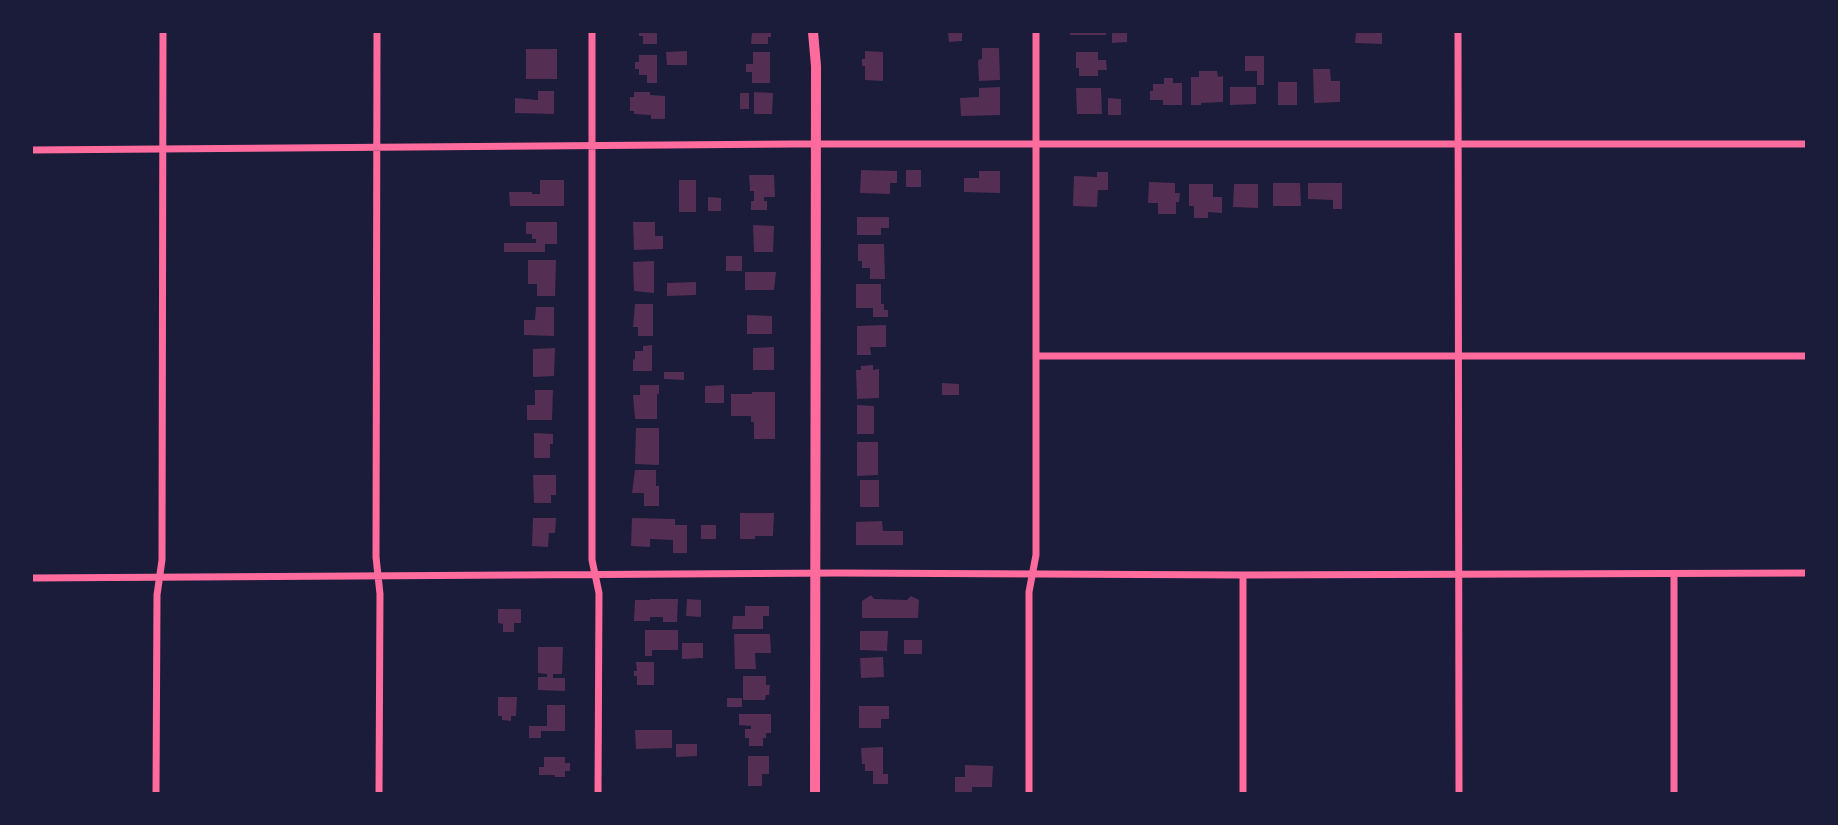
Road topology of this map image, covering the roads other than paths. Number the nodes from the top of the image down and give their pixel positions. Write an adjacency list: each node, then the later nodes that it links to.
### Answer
1 (163, 32): 15 (street)
2 (377, 32): 14 (street)
3 (592, 32): 12 (street)
4 (813, 32): 8 (main road)
5 (819, 32): 8 (main road)
6 (1036, 32): 13 (street)
7 (1458, 32): 9 (street)
8 (816, 66): 10 (main road)
9 (1458, 143): 11 (street); 13 (street); 18 (street)
10 (816, 144): 12 (street); 13 (street); 21 (main road)
11 (1807, 144)
12 (592, 145): 14 (street); 25 (street)
13 (1036, 145): 17 (street)
14 (377, 146): 15 (street); 28 (street)
15 (162, 149): 16 (street); 27 (street)
16 (32, 150)
17 (1036, 356): 18 (street); 22 (street)
18 (1459, 356): 19 (street); 23 (street)
19 (1807, 356)
20 (1807, 573): 24 (street)
21 (815, 574): 22 (street); 25 (street); 33 (main road)
22 (1032, 574): 26 (street); 34 (street)
23 (1459, 574): 24 (street); 26 (street); 36 (street)
24 (1674, 574): 37 (street)
25 (596, 575): 28 (street); 32 (street)
26 (1243, 575): 35 (street)
27 (160, 577): 28 (street); 29 (street); 30 (street)
28 (379, 577): 31 (street)
29 (32, 578)
30 (156, 793)
31 (379, 793)
32 (598, 793)
33 (815, 793)
34 (1029, 793)
35 (1243, 793)
36 (1459, 793)
37 (1674, 793)

